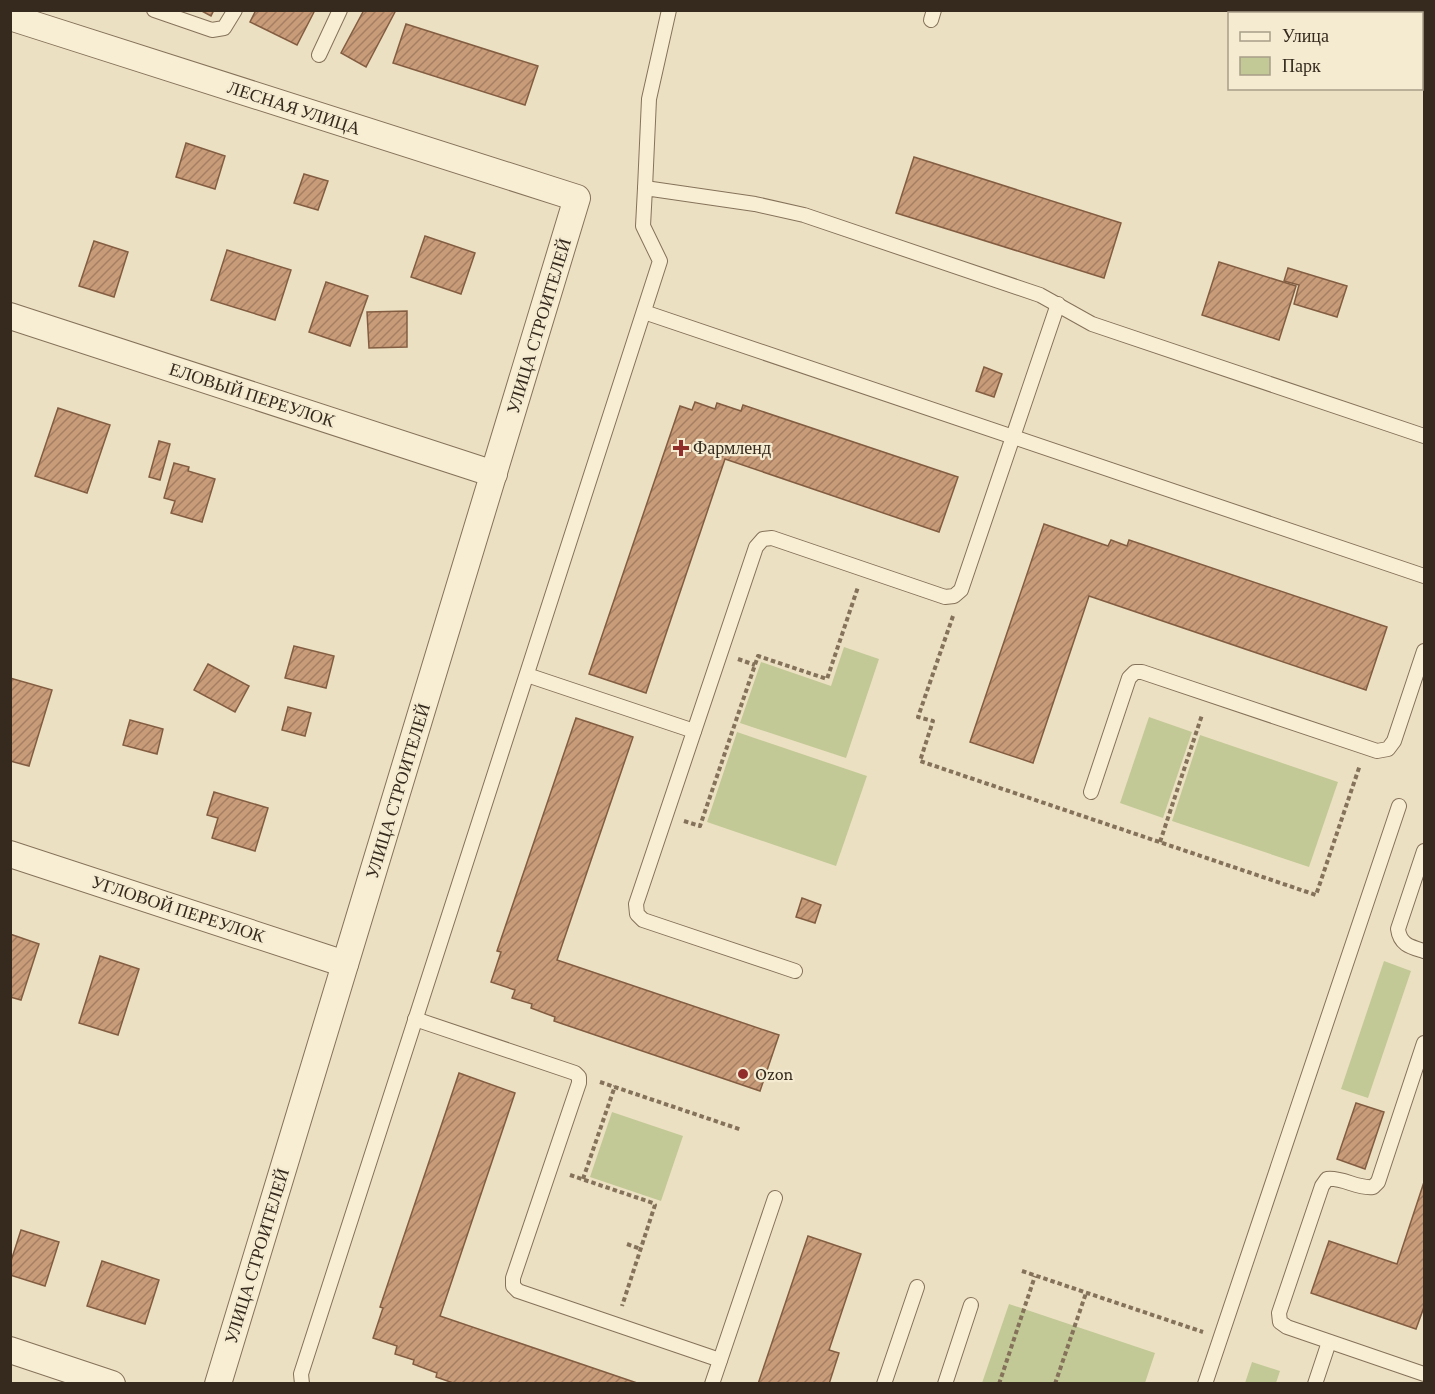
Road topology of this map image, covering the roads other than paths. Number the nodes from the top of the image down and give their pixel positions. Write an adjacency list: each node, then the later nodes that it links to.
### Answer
1 (154, 10): 2 (lane)
2 (235, 10)
3 (340, 10): 6 (lane)
4 (669, 10): 7 (lane)
5 (10, 17): 8 (street, ЛЕСНАЯ УЛИЦА)
6 (319, 55)
7 (645, 188): 9 (lane); 10 (lane)
8 (577, 198): 14 (street, УЛИЦА СТРОИТЕЛЕЙ)
9 (1058, 304): 12 (lane); 13 (lane)
10 (644, 312): 13 (lane); 17 (lane)
11 (10, 316): 14 (street, ЕЛОВЫЙ ПЕРЕУЛОК)
12 (1425, 436)
13 (1013, 437): 15 (lane); 18 (lane)
14 (494, 474): 24 (street, УЛИЦА СТРОИТЕЛЕЙ)
15 (1425, 576)
16 (1425, 651): 19 (lane)
17 (527, 675): 18 (lane); 26 (lane)
18 (694, 731): 25 (lane)
19 (1091, 792)
20 (1400, 806): 41 (lane)
21 (1425, 851): 23 (lane)
22 (10, 854): 24 (street, УГЛОВОЙ ПЕРЕУЛОК)
23 (1425, 951)
24 (345, 964): 36 (street, УЛИЦА СТРОИТЕЛЕЙ)
25 (795, 971)
26 (415, 1019): 33 (lane); 37 (lane)
27 (1425, 1043): 31 (lane)
28 (775, 1198): 33 (lane)
29 (917, 1287): 39 (lane)
30 (971, 1305): 40 (lane)
31 (1329, 1342): 34 (lane); 42 (lane)
32 (10, 1350): 35 (street)
33 (720, 1360): 38 (lane)
34 (1425, 1374)
35 (112, 1383)
36 (218, 1383)
37 (302, 1383)
38 (712, 1383)
39 (884, 1383)
40 (945, 1383)
41 (1205, 1383)
42 (1315, 1383)

